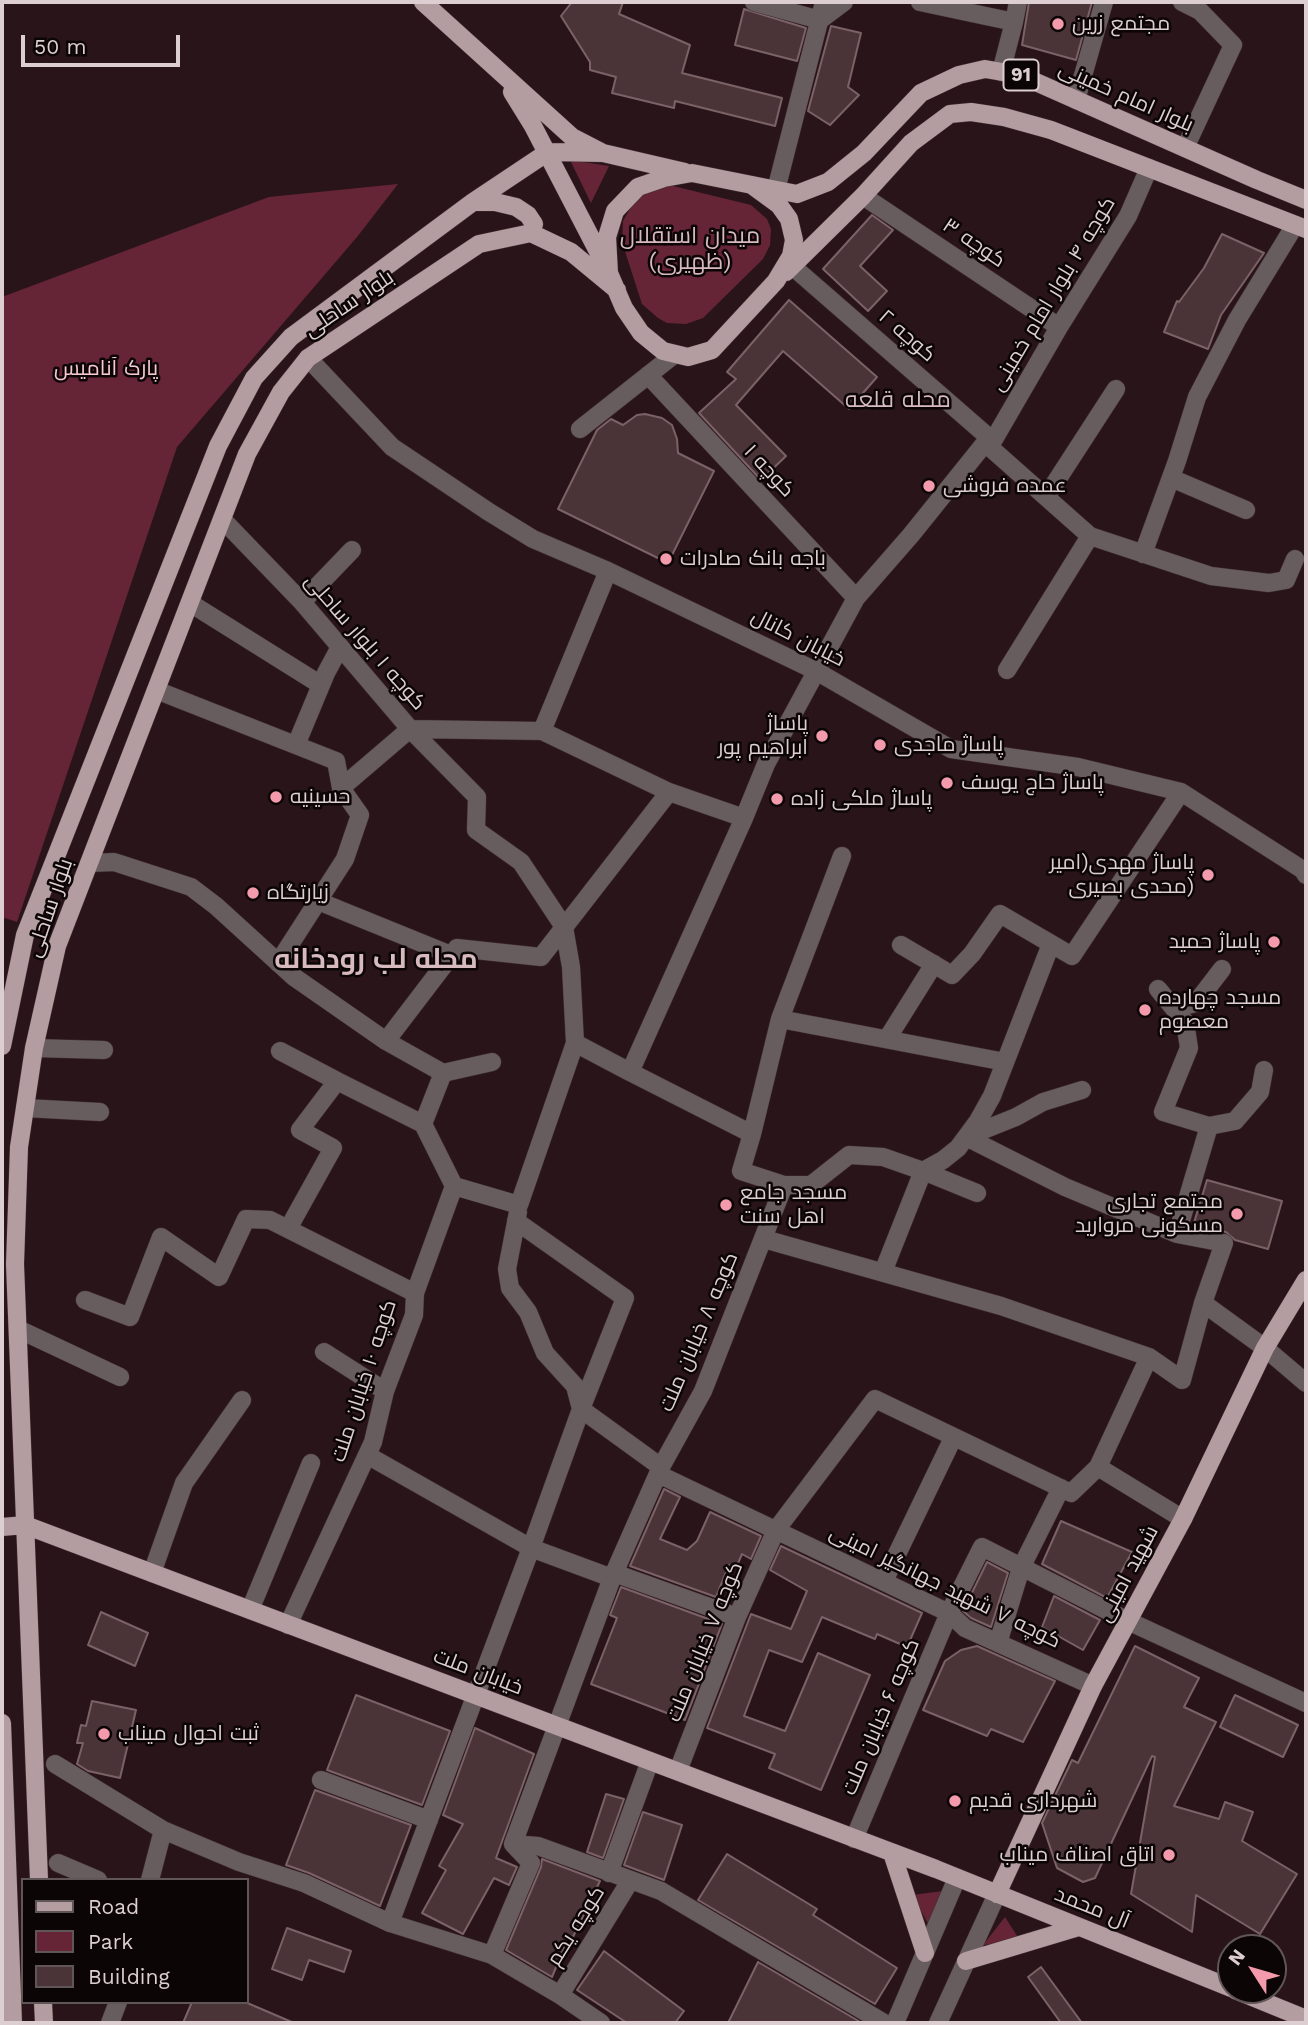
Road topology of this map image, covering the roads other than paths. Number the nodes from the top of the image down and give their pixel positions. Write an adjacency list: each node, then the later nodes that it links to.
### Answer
1 (423, 2): 11 (main road, 91)
2 (754, 2): 9 (street)
3 (824, 2): 9 (street)
4 (844, 2): 9 (street)
5 (920, 2): 10 (street)
6 (1018, 2): 10 (street)
7 (1104, 2): 13 (street)
8 (1182, 2): 14 (street)
9 (820, 20): 20 (street)
10 (1014, 22): 12 (street)
11 (499, 72): 15 (main road, 91); 16 (main road, 91)
12 (1001, 72): 13 (main road, بلوار امام خمینی / 91); 20 (main road, بلوار امام خمینی / 91)
13 (1076, 100): 14 (main road, بلوار امام خمینی / 91)
14 (1185, 148): 22 (main road, بلوار امام خمینی / 91)
15 (548, 152): 16 (main road); 23 (main road, بلوار ساحلی); 27 (main road, 91)
16 (603, 153): 18 (main road, 91)
17 (1149, 169): 21 (main road, 91); 24 (main road, 91); 30 (street, کوچه ۴ بلوار امام خمینی)
18 (692, 173): 19 (main road, 91); 27 (main road, 91)
19 (753, 186): 20 (main road, بلوار امام خمینی / 91); 28 (main road, 91)
20 (776, 190)
21 (863, 196): 26 (main road, 91); 30 (street, کوچه ۳)
22 (1306, 200)
23 (473, 202): 25 (main road); 78 (main road, بلوار ساحلی)
24 (1300, 227): 37 (street)
25 (531, 233): 29 (main road); 32 (main road, بلوار ساحلی)
26 (792, 266): 28 (main road, 91); 36 (street, کوچه ۲)
27 (609, 273): 29 (main road, 91)
28 (776, 281): 31 (main road, 91)
29 (618, 290): 31 (main road, 91)
30 (1059, 327): 36 (street, کوچه ۴ بلوار امام خمینی)
31 (675, 354): 33 (street)
32 (308, 358): 40 (main road, بلوار ساحلی); 45 (street, خیابان کانال)
33 (648, 375): 35 (street); 46 (street, کوچه ۱)
34 (1116, 388): 38 (street)
35 (580, 429)
36 (989, 442): 38 (street, کوچه ۲); 46 (street, کوچه ۴ بلوار امام خمینی)
37 (1171, 478): 39 (street); 43 (street)
38 (1046, 497): 41 (street, کوچه ۲)
39 (1246, 510)
40 (222, 519): 47 (street, کوچه ۱ بلوار ساحلی); 48 (main road, بلوار ساحلی)
41 (1090, 536): 43 (street); 50 (street)
42 (352, 550): 47 (street)
43 (1143, 554): 44 (street)
44 (1295, 559)
45 (608, 571): 51 (street, خیابان کانال); 55 (street)
46 (856, 598): 51 (street, کوچه ۴ بلوار امام خمینی)
47 (302, 602): 49 (street, کوچه ۱ بلوار ساحلی)
48 (190, 603): 52 (street); 53 (main road, بلوار ساحلی)
49 (340, 647): 52 (street); 54 (street, کوچه ۱ بلوار ساحلی)
50 (1007, 670)
51 (816, 671): 59 (street, خیابان کانال); 60 (street, کوچه ۴ بلوار امام خمینی)
52 (321, 685): 56 (street)
53 (156, 690): 56 (street); 62 (main road, بلوار ساحلی)
54 (410, 729): 55 (street, کوچه ۱ بلوار ساحلی); 57 (street); 65 (street)
55 (542, 731): 58 (street)
56 (296, 745): 57 (street)
57 (341, 788): 64 (street)
58 (669, 792): 60 (street); 65 (street)
59 (1181, 792): 63 (street, خیابان کانال); 66 (street)
60 (744, 818): 85 (street, کوچه ۴ بلوار امام خمینی)
61 (842, 856): 74 (street)
62 (90, 863): 69 (street); 79 (main road, بلوار ساحلی)
63 (1306, 875)
64 (318, 901): 68 (street); 69 (street)
65 (564, 927): 68 (street); 77 (street)
66 (1051, 944): 70 (street); 83 (street)
67 (901, 945): 70 (street)
68 (451, 955): 76 (street)
69 (278, 963): 76 (street)
70 (934, 964): 75 (street)
71 (1222, 969): 73 (street)
72 (1158, 989): 73 (street)
73 (1174, 1008): 92 (street)
74 (780, 1019): 75 (street); 93 (street)
75 (887, 1039): 83 (street)
76 (386, 1041): 86 (street)
77 (575, 1044): 85 (street); 99 (street)
78 (2, 1046)
79 (34, 1048): 80 (street); 89 (main road, بلوار ساحلی)
80 (104, 1050)
81 (279, 1051): 87 (street)
82 (492, 1062): 86 (street)
83 (1005, 1062): 94 (street)
84 (1264, 1070): 92 (street)
85 (630, 1072): 93 (street)
86 (443, 1073): 91 (street)
87 (337, 1081): 91 (street); 100 (street)
88 (1082, 1090): 94 (street)
89 (25, 1108): 90 (street); 108 (main road, بلوار ساحلی)
90 (100, 1112)
91 (423, 1124): 97 (street)
92 (1209, 1126): 101 (street)
93 (752, 1134): 96 (street)
94 (966, 1137): 95 (street); 101 (street)
95 (923, 1171): 96 (street); 98 (street); 103 (street)
96 (784, 1185): 102 (street, کوچه ۸ خیابان ملت)
97 (454, 1186): 99 (street); 105 (street, کوچه ۱۰ خیابان ملت)
98 (977, 1193)
99 (517, 1213): 116 (street); 116 (street)
100 (288, 1228): 105 (street); 106 (street)
101 (1177, 1234): 107 (street)
102 (764, 1239): 103 (street); 121 (street, کوچه ۸ خیابان ملت)
103 (883, 1272): 111 (street)
104 (1306, 1280): 109 (main road, شهید امینی)
105 (415, 1293): 114 (street, کوچه ۱۰ خیابان ملت)
106 (85, 1300)
107 (1203, 1303): 109 (street); 111 (street)
108 (18, 1329): 112 (street); 124 (main road, بلوار ساحلی)
109 (1265, 1348): 113 (street); 123 (main road, شهید امینی)
110 (324, 1352): 114 (street)
111 (1149, 1357): 120 (street)
112 (120, 1377)
113 (1306, 1383)
114 (384, 1391): 118 (street, کوچه ۱۰ خیابان ملت)
115 (242, 1400): 129 (street)
116 (581, 1409): 121 (street, کوچه ۷ شهید جهانگیر امینی); 127 (street)
117 (953, 1437): 122 (street); 126 (street, کوچه ۷ خیابان ملت); 131 (street)
118 (367, 1455): 127 (street); 136 (street, کوچه ۱۰ خیابان ملت)
119 (312, 1464): 132 (street)
120 (1098, 1467): 122 (street); 123 (street)
121 (659, 1470): 126 (street, کوچه ۷ شهید جهانگیر امینی); 130 (street, کوچه ۸ خیابان ملت)
122 (1060, 1488): 128 (street)
123 (1183, 1519): 135 (main road, شهید امینی)
124 (25, 1525): 125 (main road, خیابان ملت); 129 (main road, خیابان ملت); 155 (main road, بلوار ساحلی)
125 (2, 1527)
126 (776, 1530): 131 (street, کوچه ۷ شهید جهانگیر امینی); 134 (street, کوچه ۷ خیابان ملت)
127 (531, 1548): 130 (street); 139 (street)
128 (1021, 1568): 133 (street, کوچه ۶ خیابان ملت); 135 (street); 137 (street)
129 (152, 1573): 132 (main road, خیابان ملت)
130 (613, 1575): 134 (street); 142 (street, کوچه ۸ خیابان ملت)
131 (884, 1581): 133 (street, کوچه ۷ شهید جهانگیر امینی)
132 (250, 1610): 136 (main road, خیابان ملت)
133 (949, 1613): 137 (street, کوچه ۷ شهید جهانگیر امینی); 149 (street, کوچه ۶ خیابان ملت)
134 (737, 1617): 145 (street, کوچه ۷ خیابان ملت)
135 (1128, 1621): 138 (main road, شهید امینی); 140 (street)
136 (288, 1625): 139 (main road, خیابان ملت)
137 (998, 1643): 138 (street, کوچه ۷ شهید جهانگیر امینی)
138 (1093, 1686): 160 (main road, شهید امینی)
139 (477, 1696): 142 (main road, خیابان ملت); 147 (street)
140 (1306, 1703)
141 (2, 1723): 172 (main road)
142 (557, 1726): 143 (main road, خیابان ملت); 150 (street, کوچه ۸ خیابان ملت)
143 (650, 1762): 145 (main road, خیابان ملت); 154 (street)
144 (55, 1764): 148 (street)
145 (678, 1771): 149 (main road, خیابان ملت)
146 (321, 1780): 147 (street)
147 (429, 1820): 161 (street)
148 (163, 1830): 157 (street); 161 (street)
149 (854, 1839): 151 (main road, خیابان ملت)
150 (513, 1844): 154 (street); 164 (street)
151 (892, 1853): 153 (main road, خیابان ملت); 163 (main road)
152 (58, 1864): 156 (street)
153 (936, 1869): 158 (main road, آل محمد)
154 (609, 1873): 159 (street)
155 (38, 1878)
156 (93, 1878)
157 (151, 1878)
158 (957, 1878): 160 (main road, آل محمد); 163 (street)
159 (630, 1881): 167 (street, کوچه یکم); 176 (street)
160 (997, 1894): 162 (main road, آل محمد); 165 (street)
161 (390, 1923): 164 (street)
162 (1079, 1927): 165 (main road); 166 (main road, آل محمد)
163 (925, 1953): 177 (street)
164 (492, 1955): 167 (street)
165 (966, 1961): 178 (street)
166 (1217, 1983)
167 (560, 1995): 175 (street)
168 (43, 2004): 173 (main road)
169 (117, 2004): 174 (street)
170 (1270, 2004): 171 (main road, آل محمد)
171 (1306, 2019)
172 (13, 2023)
173 (44, 2023)
174 (110, 2023)
175 (601, 2023)
176 (884, 2023)
177 (895, 2023)
178 (938, 2023)

